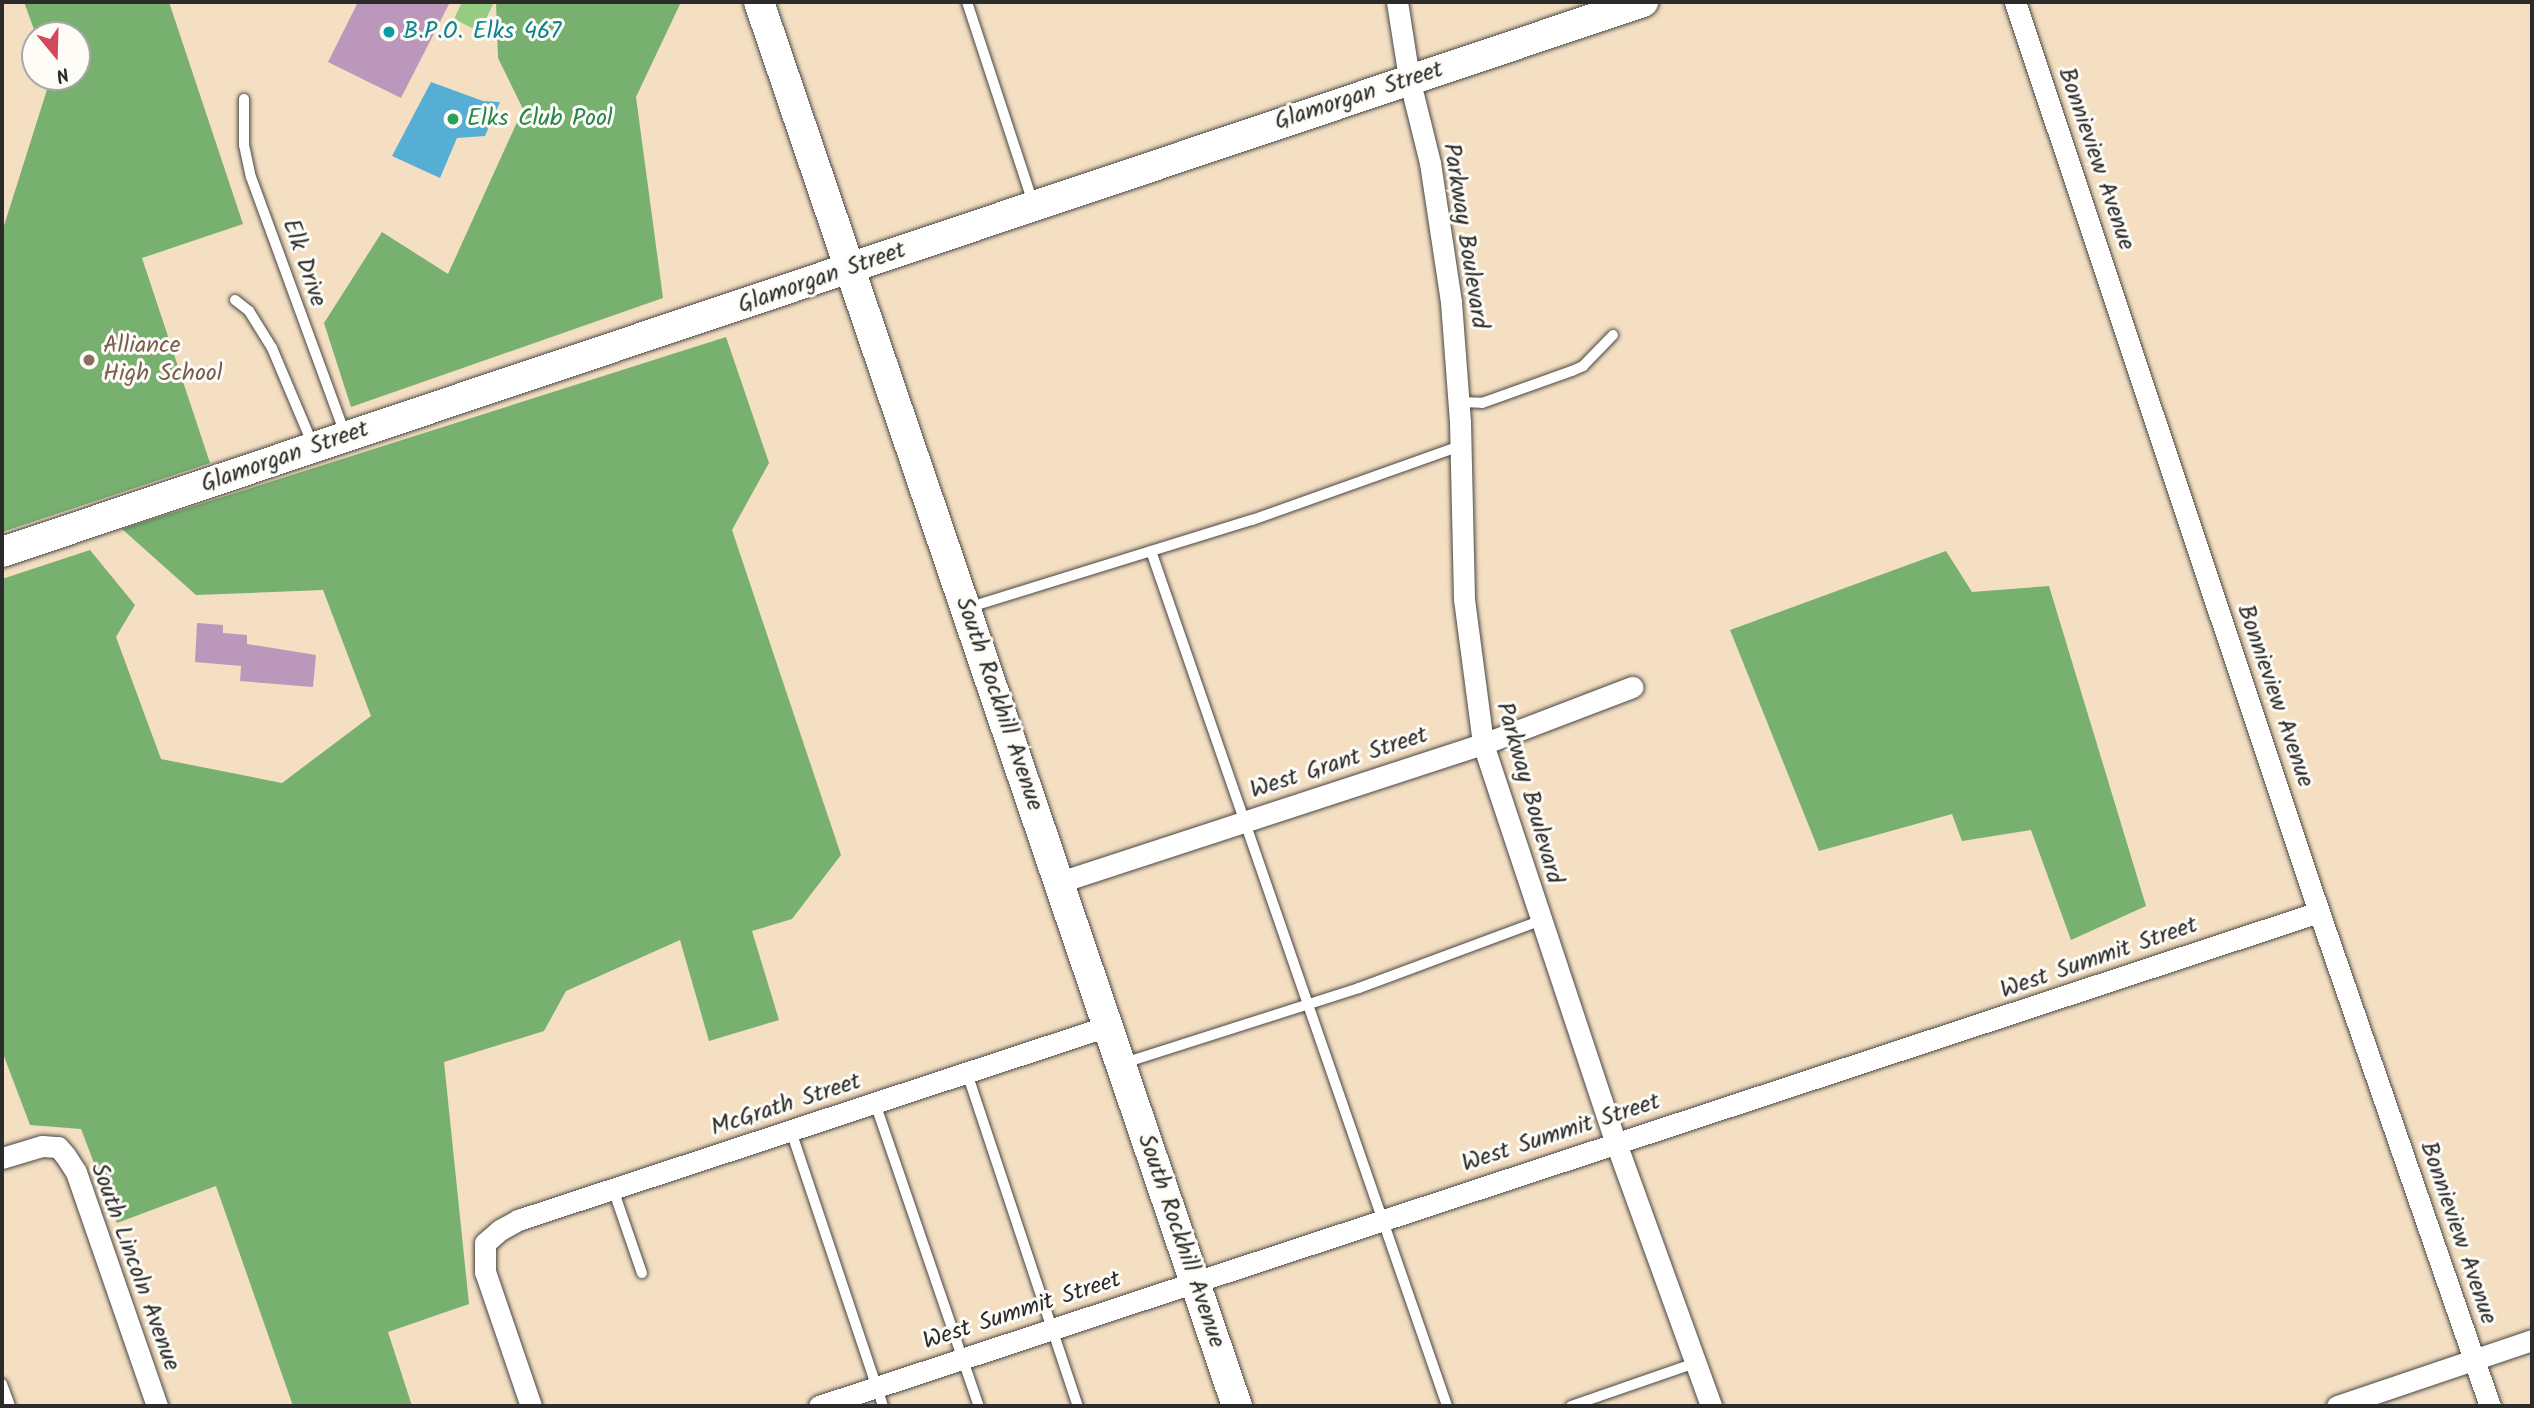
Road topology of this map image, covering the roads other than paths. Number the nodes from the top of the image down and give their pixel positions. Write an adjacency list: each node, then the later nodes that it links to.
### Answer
1 (758, 2): 9 (street, South Rockhill Avenue)
2 (967, 2): 8 (lane)
3 (1397, 2): 6 (street, Parkway Boulevard)
4 (1643, 2): 6 (street, Glamorgan Street)
5 (2015, 2): 23 (street, Bonnieview Avenue)
6 (1409, 78): 8 (street, Glamorgan Street); 12 (street, Parkway Boulevard)
7 (244, 99): 13 (lane, Elk Drive)
8 (1034, 206): 9 (street, Glamorgan Street)
9 (848, 269): 13 (street, Glamorgan Street); 18 (street, South Rockhill Avenue)
10 (235, 300): 15 (lane)
11 (1613, 335): 12 (lane)
12 (1459, 402): 14 (street, Parkway Boulevard)
13 (346, 437): 15 (street, Glamorgan Street)
14 (1460, 446): 16 (lane); 20 (street, Parkway Boulevard)
15 (314, 447): 17 (street, Glamorgan Street)
16 (1151, 551): 18 (lane); 21 (lane)
17 (2, 552)
18 (966, 608): 22 (street, South Rockhill Avenue)
19 (1632, 687): 20 (street, West Grant Street)
20 (1483, 744): 21 (street, West Grant Street); 24 (street, Parkway Boulevard)
21 (1245, 821): 22 (street, West Grant Street); 25 (lane)
22 (1060, 882): 26 (street, South Rockhill Avenue)
23 (2319, 912): 31 (street, West Summit Street); 40 (street, Bonnieview Avenue)
24 (1539, 920): 25 (lane); 31 (street, Parkway Boulevard)
25 (1307, 1004): 27 (lane); 34 (lane)
26 (1108, 1026): 27 (street, South Rockhill Avenue); 28 (street, McGrath Street)
27 (1121, 1064): 36 (street, South Rockhill Avenue)
28 (967, 1073): 29 (street, McGrath Street); 37 (lane)
29 (875, 1103): 30 (street, McGrath Street); 39 (lane)
30 (791, 1131): 33 (street, McGrath Street); 43 (lane)
31 (1615, 1143): 34 (street, West Summit Street); 41 (street, Parkway Boulevard)
32 (2, 1158): 45 (street, South Lincoln Avenue)
33 (612, 1189): 35 (lane); 46 (street, McGrath Street)
34 (1383, 1219): 36 (street, West Summit Street); 51 (lane)
35 (642, 1273)
36 (1194, 1282): 37 (street, West Summit Street); 50 (street, South Rockhill Avenue)
37 (1053, 1329): 39 (street, West Summit Street); 49 (lane)
38 (2532, 1340): 40 (street)
39 (962, 1359): 43 (street, West Summit Street); 48 (lane)
40 (2474, 1359): 54 (street); 55 (street, Bonnieview Avenue)
41 (1695, 1363): 52 (lane); 53 (street, Parkway Boulevard)
42 (2, 1384): 44 (lane)
43 (880, 1397): 47 (street, West Summit Street)
44 (10, 1406)
45 (157, 1406)
46 (531, 1406)
47 (819, 1406)
48 (979, 1406)
49 (1078, 1406)
50 (1237, 1406)
51 (1447, 1406)
52 (1571, 1406)
53 (1711, 1406)
54 (2337, 1406)
55 (2490, 1406)

